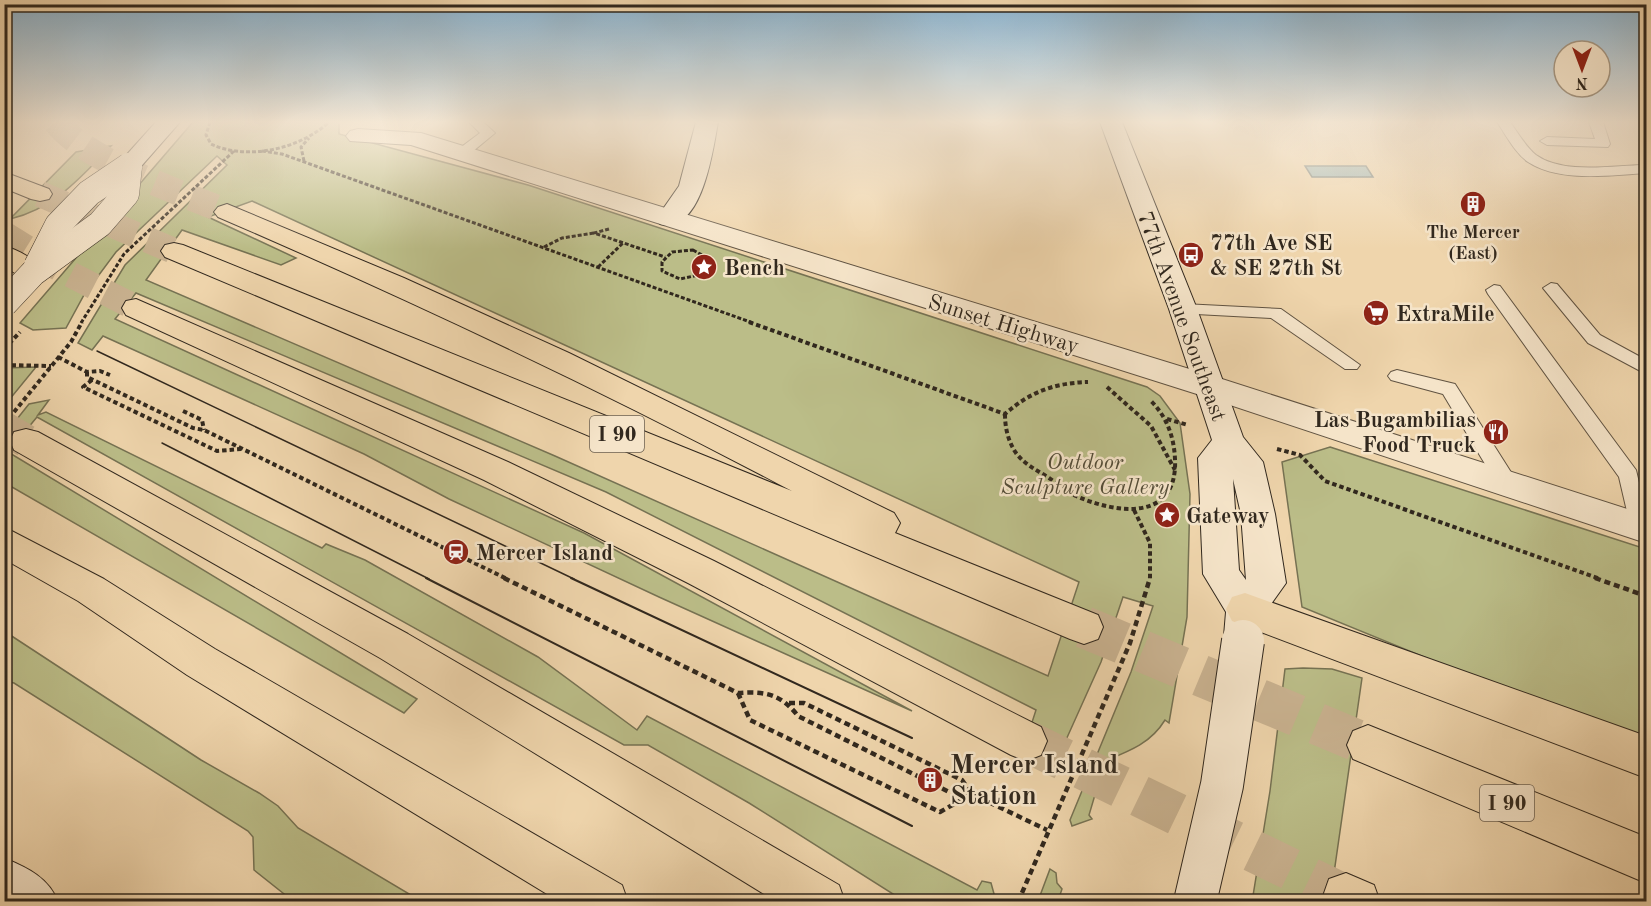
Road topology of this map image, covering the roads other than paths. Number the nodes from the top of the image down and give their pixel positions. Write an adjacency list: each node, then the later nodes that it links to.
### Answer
1 (131, 164): 13 (street, bridge)
2 (493, 164): 10 (street, Sunset Highway)
3 (699, 164): 10 (street)
4 (1127, 164): 18 (street, 77th Avenue Southeast)
5 (1546, 164): 6 (lane)
6 (1647, 169)
7 (4, 179): 8 (highway)
8 (40, 194)
9 (227, 213): 11 (highway, I 90)
10 (669, 219): 22 (street, Sunset Highway)
11 (174, 251)
12 (4, 254): 13 (highway)
13 (33, 273): 16 (street, bridge)
14 (1551, 288): 20 (lane)
15 (1494, 290): 25 (lane)
16 (4, 303)
17 (136, 308): 28 (highway)
18 (1183, 309): 19 (lane); 22 (street, 77th Avenue Southeast)
19 (1352, 365)
20 (1647, 368)
21 (1397, 376): 24 (lane)
22 (1211, 387): 24 (street, Sunset Highway); 27 (street, 77th Avenue Southeast)
23 (19, 428): 35 (highway)
24 (1507, 483): 25 (street, Sunset Highway)
25 (1643, 528)
26 (4, 541): 34 (highway)
27 (1244, 625): 30 (highway); 36 (street, bridge)
28 (1026, 741)
29 (1368, 745): 31 (highway, I 90)
30 (1647, 758)
31 (1647, 860)
32 (4, 881): 33 (street)
33 (35, 902)
34 (605, 902)
35 (822, 902)
36 (1195, 902)

